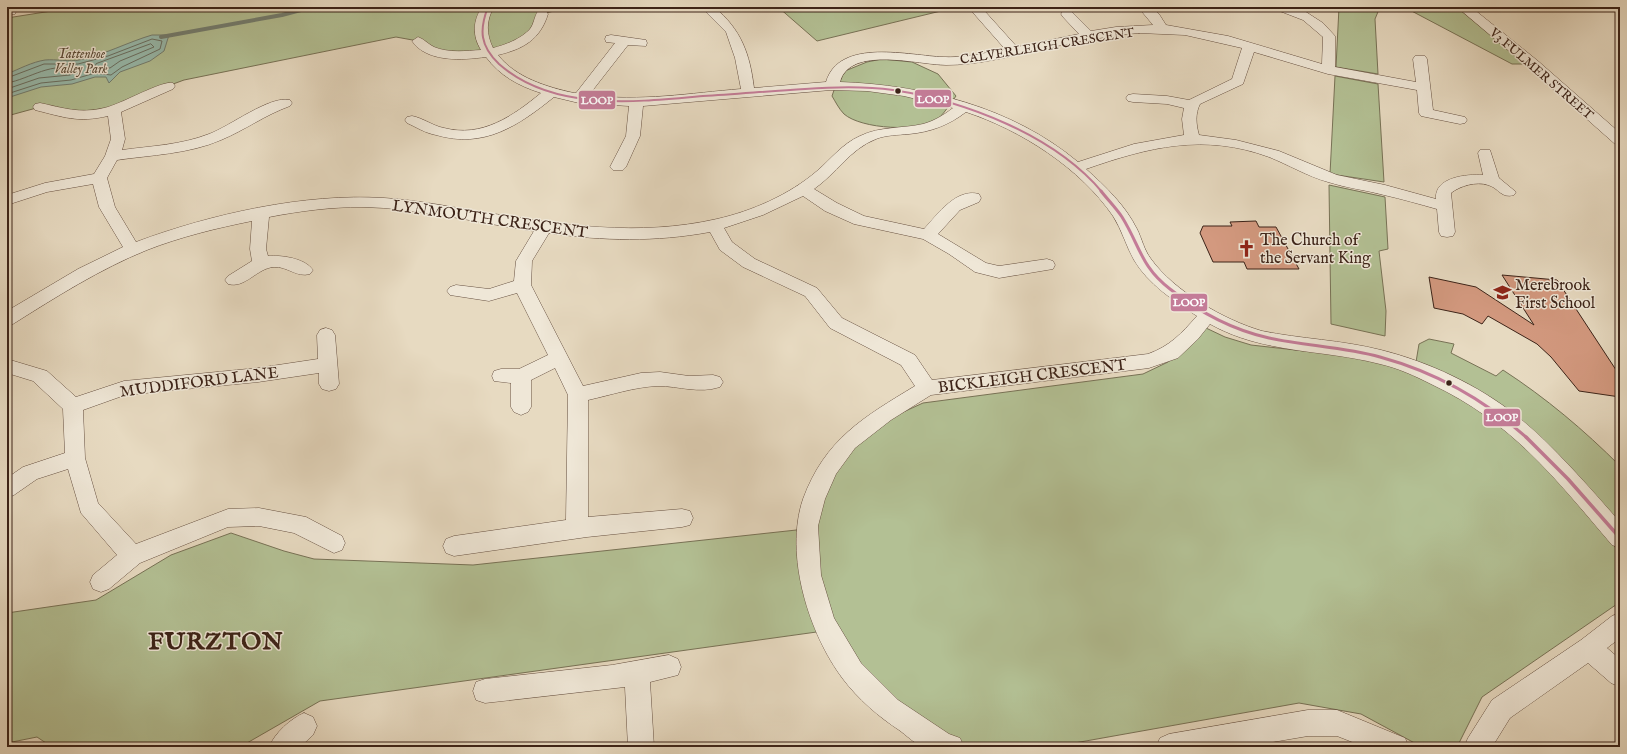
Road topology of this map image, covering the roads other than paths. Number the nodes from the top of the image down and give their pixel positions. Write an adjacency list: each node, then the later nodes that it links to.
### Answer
1 (488, 7): 17 (street)
2 (707, 7): 24 (street)
3 (974, 7): 16 (street)
4 (1144, 7): 9 (street)
5 (1463, 7): 38 (street, V3 FULMER STREET)
6 (1288, 8): 19 (street)
7 (1080, 12): 10 (street)
8 (542, 14): 17 (street)
9 (1162, 29): 10 (street, CALVERLEIGH CRESCENT); 15 (street, CALVERLEIGH CRESCENT)
10 (1089, 36): 16 (street, CALVERLEIGH CRESCENT)
11 (609, 39): 13 (street)
12 (418, 41): 17 (street)
13 (624, 41): 14 (street); 26 (street)
14 (641, 43)
15 (1249, 46): 19 (street, CALVERLEIGH CRESCENT); 30 (street)
16 (1014, 52): 21 (street, CALVERLEIGH CRESCENT)
17 (489, 53): 23 (street)
18 (1420, 59): 22 (street)
19 (1328, 70): 22 (street, CALVERLEIGH CRESCENT)
20 (168, 86): 32 (street)
21 (832, 86): 24 (street); 29 (street)
22 (1422, 87): 35 (street)
23 (551, 92): 26 (street); 36 (street)
24 (748, 92): 27 (street)
25 (1133, 98): 30 (street)
26 (579, 99): 27 (street)
27 (636, 102): 41 (street)
28 (285, 103): 40 (street)
29 (964, 106): 42 (street); 45 (street, LYNMOUTH CRESCENT)
30 (1192, 106): 37 (street)
31 (40, 107): 32 (street)
32 (114, 110): 40 (street)
33 (443, 116): 36 (street)
34 (412, 120): 36 (street)
35 (1460, 120)
36 (427, 126)
37 (1193, 139): 42 (street); 50 (street)
38 (1620, 141)
39 (1485, 154): 44 (street)
40 (112, 156): 43 (street)
41 (626, 160)
42 (1077, 167): 66 (street)
43 (99, 178): 48 (street); 57 (street)
44 (1492, 180): 46 (street); 50 (street)
45 (802, 189): 53 (street, LYNMOUTH CRESCENT); 56 (street)
46 (1508, 192)
47 (973, 198): 49 (street)
48 (7, 200)
49 (954, 206): 52 (street); 56 (street)
50 (1444, 206): 55 (street)
51 (261, 212): 54 (street, LYNMOUTH CRESCENT); 57 (street, LYNMOUTH CRESCENT); 58 (street)
52 (973, 214)
53 (714, 225): 54 (street, LYNMOUTH CRESCENT); 76 (street)
54 (545, 226): 64 (street)
55 (1447, 232)
56 (928, 235): 60 (street)
57 (133, 250): 67 (street, LYNMOUTH CRESCENT)
58 (261, 262): 61 (street); 62 (street)
59 (1046, 265): 60 (street)
60 (1023, 269): 63 (street)
61 (304, 270)
62 (234, 280)
63 (1031, 284)
64 (522, 285): 65 (street); 69 (street)
65 (456, 291)
66 (1208, 315): 76 (street, BICKLEIGH CRESCENT); 84 (street)
67 (7, 319)
68 (326, 335): 70 (street)
69 (558, 358): 73 (street); 77 (street)
70 (328, 365): 75 (street); 78 (street, MUDDIFORD LANE)
71 (7, 366): 78 (street)
72 (501, 376): 73 (street)
73 (521, 376): 79 (street)
74 (713, 382): 77 (street)
75 (329, 384)
76 (927, 388): 98 (street, BICKLEIGH CRESCENT)
77 (578, 395): 83 (street)
78 (73, 406): 80 (street)
79 (521, 407)
80 (75, 458): 81 (street); 87 (street)
81 (7, 489)
82 (682, 518): 83 (street)
83 (577, 528): 86 (street)
84 (1620, 538)
85 (334, 543): 87 (street)
86 (454, 546)
87 (132, 556): 88 (street)
88 (101, 582)
89 (1620, 624): 90 (street)
90 (1589, 648): 93 (street); 101 (street)
91 (669, 667): 92 (street)
92 (636, 673): 94 (street); 97 (street)
93 (1620, 674)
94 (485, 691)
95 (304, 726): 96 (street)
96 (282, 747)
97 (641, 747)
98 (951, 747)
99 (1169, 747): 100 (street)
100 (1396, 747)
101 (1477, 747)

